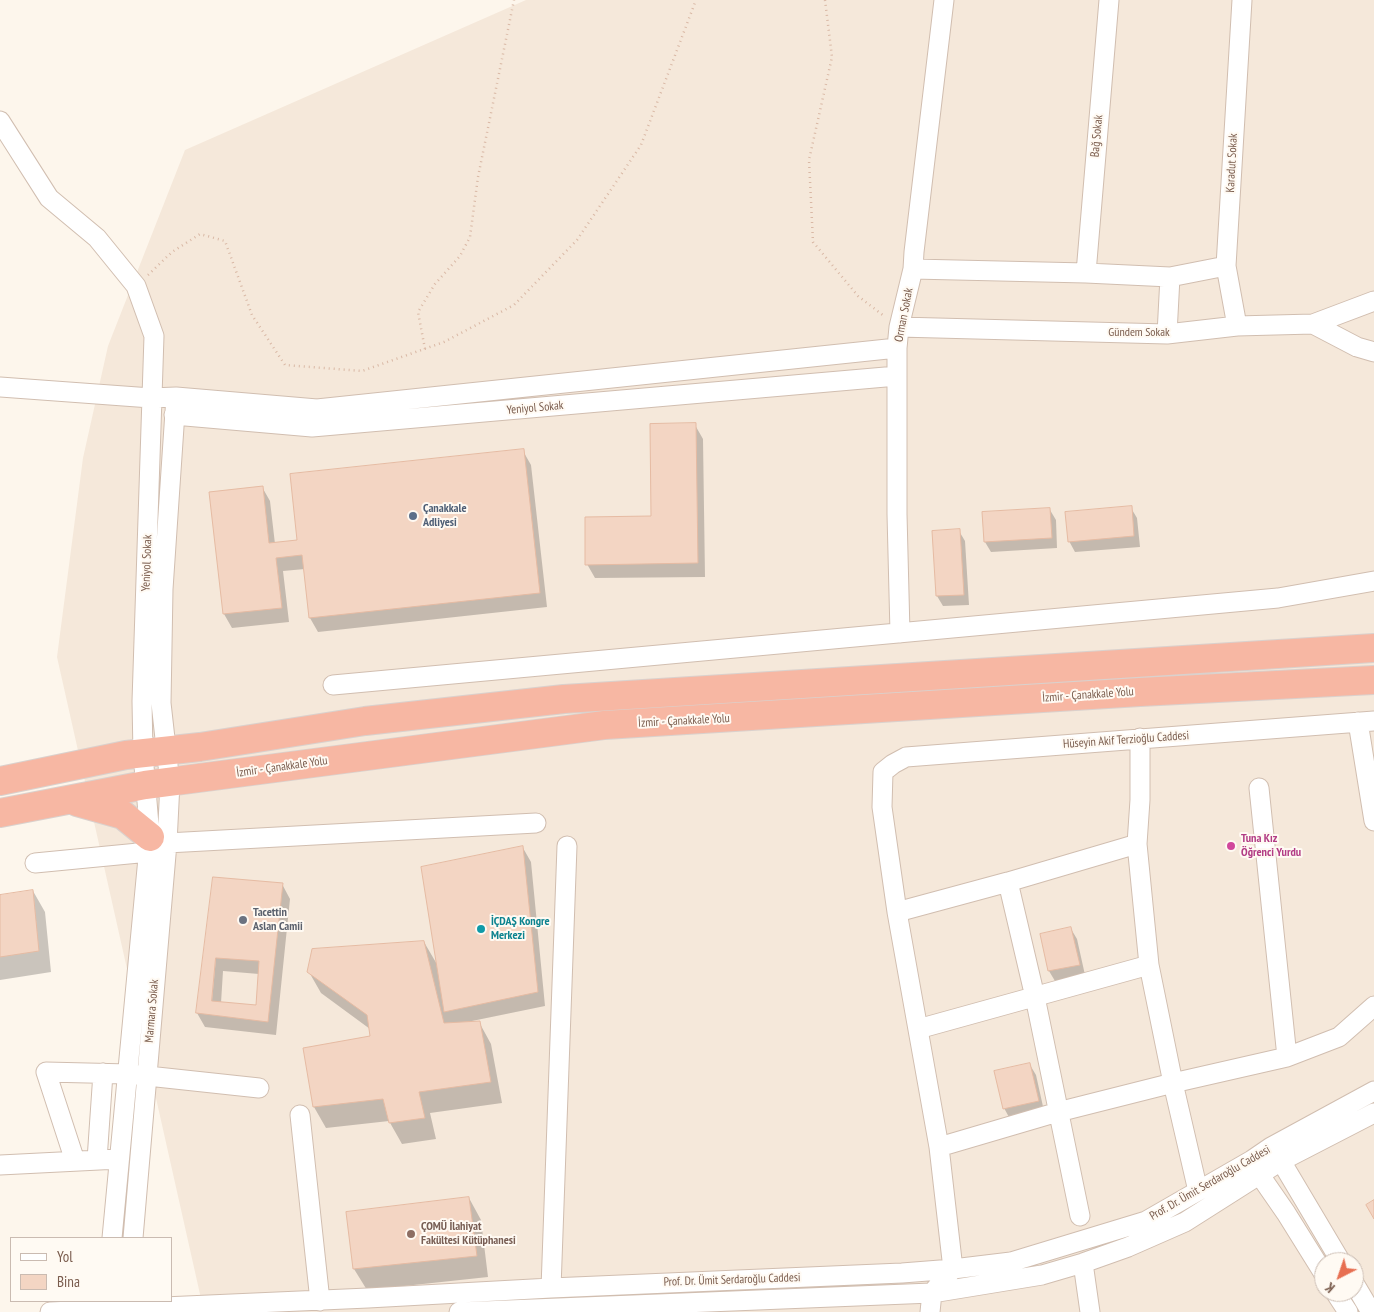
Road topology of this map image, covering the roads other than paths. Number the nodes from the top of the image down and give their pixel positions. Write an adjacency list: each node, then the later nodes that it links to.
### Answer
1 (944, 0): 6 (street, Orman Sokak)
2 (1109, 0): 7 (street, Bağ Sokak)
3 (1242, 0): 5 (street, Karadut Sokak)
4 (0, 121): 18 (street)
5 (1226, 266): 8 (street); 11 (street, Karadut Sokak)
6 (913, 269): 7 (street); 12 (street, Orman Sokak)
7 (1086, 273): 8 (street)
8 (1170, 277): 13 (street)
9 (1374, 301): 10 (street, Gündem Sokak)
10 (1312, 324): 11 (street, Gündem Sokak); 15 (street)
11 (1237, 326): 13 (street, Gündem Sokak)
12 (899, 327): 13 (street, Gündem Sokak); 14 (street, Orman Sokak)
13 (1167, 334)
14 (897, 348): 16 (street, Orman Sokak); 19 (street, Yeniyol Sokak)
15 (1374, 352)
16 (897, 376): 19 (street, Yeniyol Sokak); 21 (street, Orman Sokak)
17 (0, 387): 18 (street)
18 (151, 398): 19 (street, Yeniyol Sokak); 23 (street, Yeniyol Sokak)
19 (175, 406): 23 (street, Yeniyol Sokak)
20 (1374, 581): 21 (street)
21 (900, 632): 25 (street)
22 (1374, 648): 28 (highway)
23 (153, 660): 28 (street, Yeniyol Sokak)
24 (1374, 680): 30 (highway, İzmir - Çanakkale Yolu)
25 (333, 685)
26 (1366, 722): 27 (street, Hüseyin Akif Terzioğlu Caddesi); 34 (street)
27 (1140, 738): 37 (street); 41 (street, Hüseyin Akif Terzioğlu Caddesi)
28 (155, 752): 29 (highway); 30 (street, Yeniyol Sokak)
29 (0, 781)
30 (157, 784): 32 (highway, İzmir - Çanakkale Yolu); 36 (street, Marmara Sokak); 36 (street, Marmara Sokak)
31 (1259, 788): 46 (street)
32 (68, 799): 33 (highway, İzmir - Çanakkale Yolu); 36 (highway)
33 (0, 813)
34 (1374, 821)
35 (536, 822): 36 (street)
36 (155, 844): 39 (street); 48 (street, Marmara Sokak)
37 (1137, 844): 40 (street); 42 (street)
38 (567, 846): 70 (street)
39 (36, 863)
40 (1008, 882): 41 (street); 43 (street)
41 (898, 912): 45 (street)
42 (1149, 965): 43 (street); 49 (street)
43 (1035, 997): 45 (street); 52 (street)
44 (1374, 1006): 46 (street)
45 (918, 1029): 55 (street)
46 (1287, 1057): 49 (street)
47 (103, 1073): 48 (street); 57 (street); 58 (street)
48 (138, 1075): 50 (street); 56 (street, Marmara Sokak); 65 (street, Marmara Sokak)
49 (1172, 1083): 52 (street); 62 (street)
50 (259, 1088)
51 (1374, 1091): 62 (street, Prof. Dr. Ümit Serdaroğlu Caddesi)
52 (1058, 1112): 55 (street); 63 (street)
53 (1374, 1113): 59 (street, Prof. Dr. Ümit Serdaroğlu Caddesi)
54 (300, 1115): 73 (street)
55 (939, 1146): 69 (street)
56 (119, 1159): 57 (street); 64 (street, Marmara Sokak)
57 (97, 1160): 58 (street)
58 (76, 1161): 60 (street)
59 (1280, 1161): 61 (street, Prof. Dr. Ümit Serdaroğlu Caddesi); 66 (street)
60 (0, 1165)
61 (1259, 1174): 67 (street); 68 (street, Prof. Dr. Ümit Serdaroğlu Caddesi)
62 (1198, 1191): 69 (street, Prof. Dr. Ümit Serdaroğlu Caddesi)
63 (1080, 1216)
64 (112, 1237)
65 (133, 1237)
66 (1336, 1252)
67 (1314, 1258)
68 (1083, 1263): 71 (street, Prof. Dr. Ümit Serdaroğlu Caddesi); 79 (street)
69 (953, 1270): 70 (street, Prof. Dr. Ümit Serdaroğlu Caddesi); 71 (street)
70 (551, 1288): 73 (street, Prof. Dr. Ümit Serdaroğlu Caddesi)
71 (932, 1293): 77 (street, Prof. Dr. Ümit Serdaroğlu Caddesi); 78 (street)
72 (1364, 1299): 80 (street)
73 (320, 1300): 75 (street, Prof. Dr. Ümit Serdaroğlu Caddesi)
74 (107, 1307): 75 (street, Prof. Dr. Ümit Serdaroğlu Caddesi); 76 (street, Prof. Dr. Ümit Serdaroğlu Caddesi)
75 (127, 1307)
76 (50, 1312)
77 (458, 1312)
78 (930, 1312)
79 (1090, 1312)
80 (1372, 1312)

